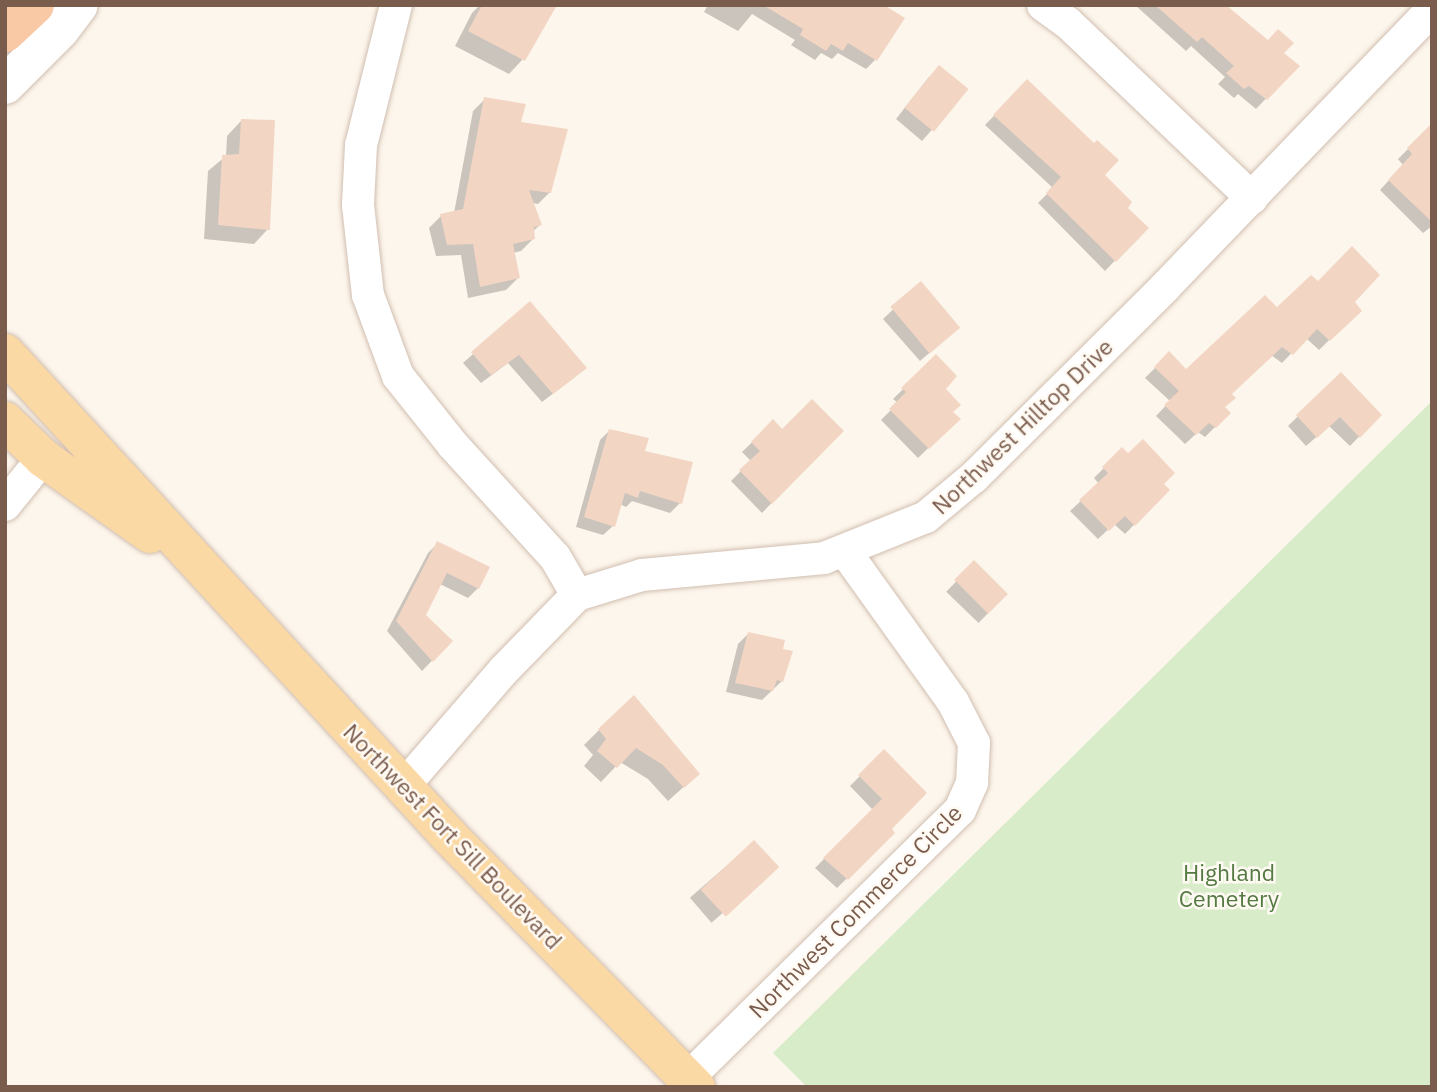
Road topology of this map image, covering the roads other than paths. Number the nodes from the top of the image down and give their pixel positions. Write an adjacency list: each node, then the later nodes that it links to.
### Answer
1 (35, 5): 6 (highway)
2 (79, 5): 7 (street)
3 (396, 5): 15 (street)
4 (1044, 5): 8 (street)
5 (1432, 10): 8 (street, Northwest Hilltop Drive)
6 (5, 33)
7 (5, 85)
8 (1252, 198): 13 (street, Northwest Hilltop Drive)
9 (5, 353): 14 (main road, Northwest Fort Sill Boulevard)
10 (5, 421): 11 (main road, Northwest Fort Sill Boulevard)
11 (43, 458): 12 (street); 14 (main road, Northwest Fort Sill Boulevard)
12 (5, 505)
13 (845, 551): 15 (street, Northwest Hilltop Drive); 17 (street, Northwest Commerce Circle)
14 (215, 580): 16 (main road, Northwest Fort Sill Boulevard)
15 (577, 594): 16 (street, Northwest Hilltop Drive)
16 (403, 787): 17 (main road, Northwest Fort Sill Boulevard)
17 (692, 1082)

